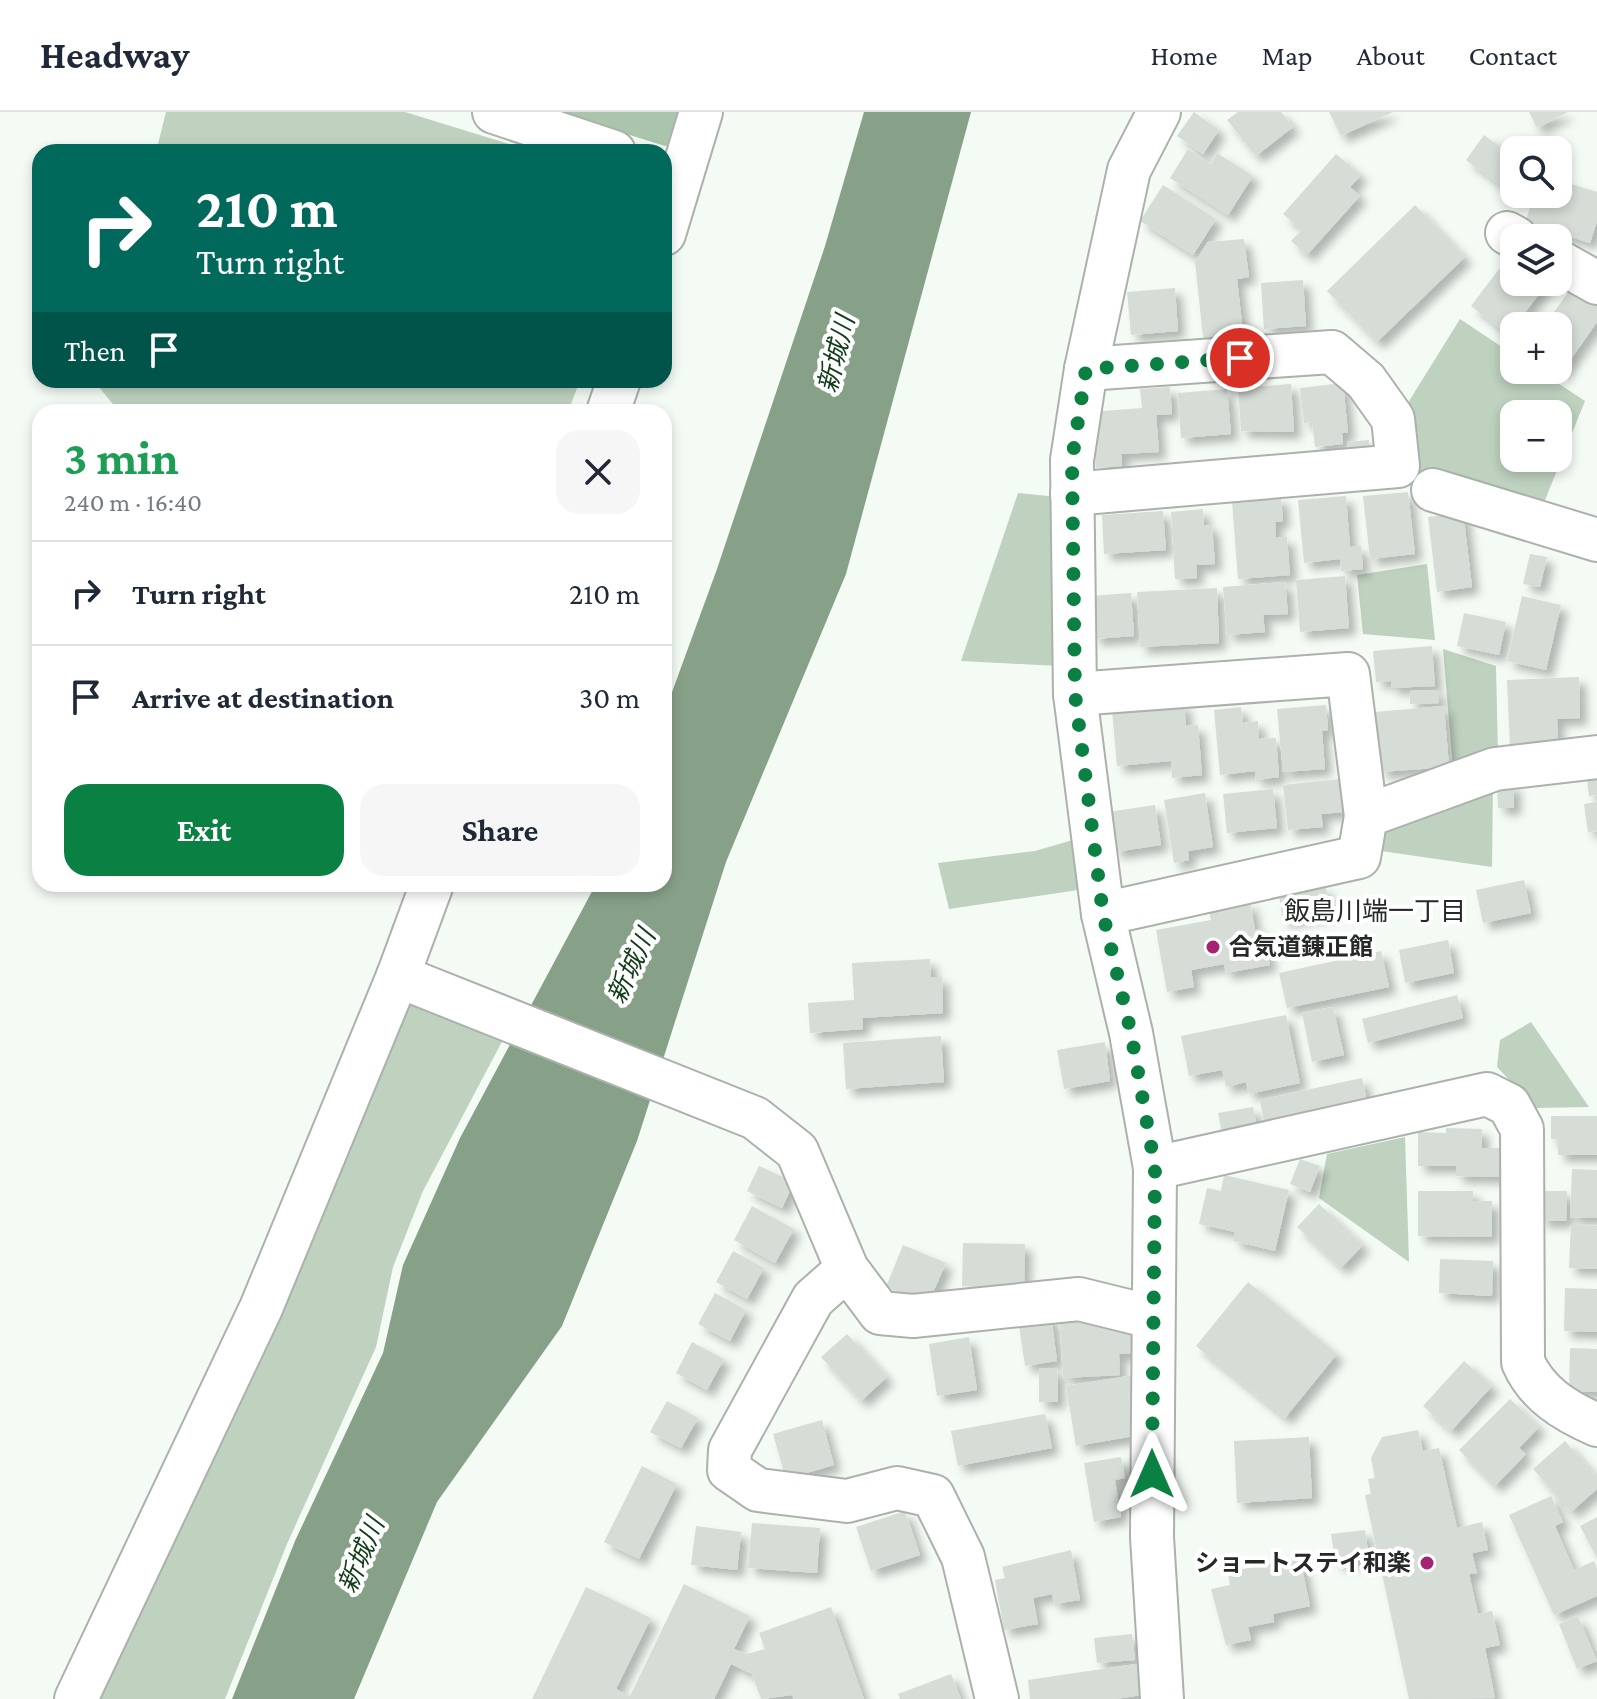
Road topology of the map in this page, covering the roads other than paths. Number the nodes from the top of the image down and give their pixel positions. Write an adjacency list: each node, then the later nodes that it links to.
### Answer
1 (494, 112): 4 (street)
2 (701, 112): 5 (street)
3 (1159, 112): 8 (street)
4 (590, 144)
5 (673, 172)
6 (1572, 269): 7 (street)
7 (1597, 283)
8 (1086, 369): 10 (street); 10 (street)
9 (1433, 490): 11 (street)
10 (1072, 494): 12 (street)
11 (1597, 540)
12 (1075, 694): 14 (street); 16 (street)
13 (1597, 757): 14 (street)
14 (1366, 816): 16 (street)
15 (429, 892): 17 (street)
16 (1103, 914): 18 (street)
17 (398, 976): 19 (street); 22 (street)
18 (1155, 1168): 20 (street); 21 (street)
19 (847, 1269): 20 (street); 23 (street)
20 (1152, 1317): 24 (street)
21 (1597, 1425)
22 (76, 1699)
23 (997, 1699)
24 (1162, 1699)

